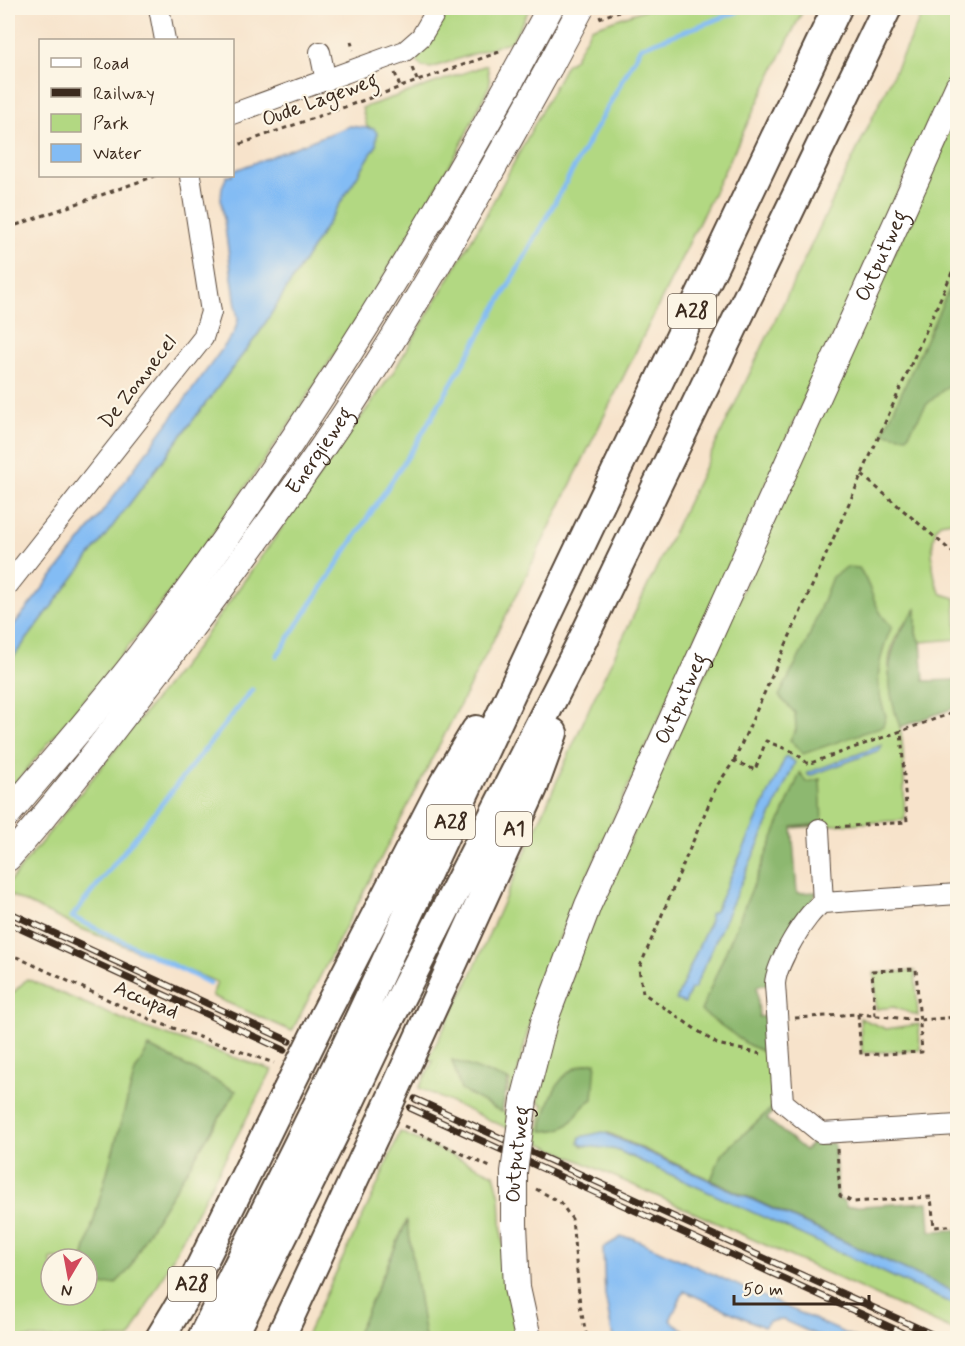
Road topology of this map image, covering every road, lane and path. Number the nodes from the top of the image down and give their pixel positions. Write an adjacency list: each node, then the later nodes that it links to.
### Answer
1 (159, 8): 7 (street)
2 (438, 8): 10 (street)
3 (550, 8): 26 (main road, Energieweg, bridge)
4 (581, 8): 28 (main road, Energieweg, bridge)
5 (837, 8): 22 (highway, A28)
6 (887, 8): 21 (highway, A28)
7 (165, 39)
8 (320, 52): 10 (street)
9 (417, 80): 13 (path, Oude Lageweg)
10 (326, 81): 12 (street)
11 (957, 87): 48 (main road, Outputweg, bridge)
12 (234, 113)
13 (234, 146)
14 (151, 177): 16 (path)
15 (190, 177): 20 (street, De Zonnecel)
16 (8, 228)
17 (957, 259): 18 (path)
18 (862, 475): 19 (path); 25 (path)
19 (957, 557)
20 (8, 585)
21 (604, 596): 37 (highway, A28); 47 (highway, A1, bridge)
22 (548, 614): 37 (highway, A28); 44 (highway, A28, bridge)
23 (957, 711): 24 (path)
24 (901, 730): 25 (path); 27 (path)
25 (734, 761): 38 (path)
26 (8, 814)
27 (819, 830): 30 (street)
28 (16, 849)
29 (957, 894): 30 (street)
30 (823, 903): 35 (street)
31 (8, 952): 39 (path, Accupad)
32 (858, 1014): 33 (path); 35 (path); 36 (path)
33 (875, 1016): 36 (path); 36 (path)
34 (957, 1017): 36 (path)
35 (777, 1019): 38 (street)
36 (920, 1020)
37 (366, 1036): 40 (highway, A28, bridge)
38 (780, 1059): 42 (street)
39 (277, 1065)
40 (329, 1112): 45 (highway, A28); 46 (highway, A28)
41 (957, 1125): 42 (street)
42 (836, 1132): 43 (path)
43 (957, 1225)
44 (160, 1338)
45 (202, 1338)
46 (232, 1338)
47 (280, 1338)
48 (528, 1338)

